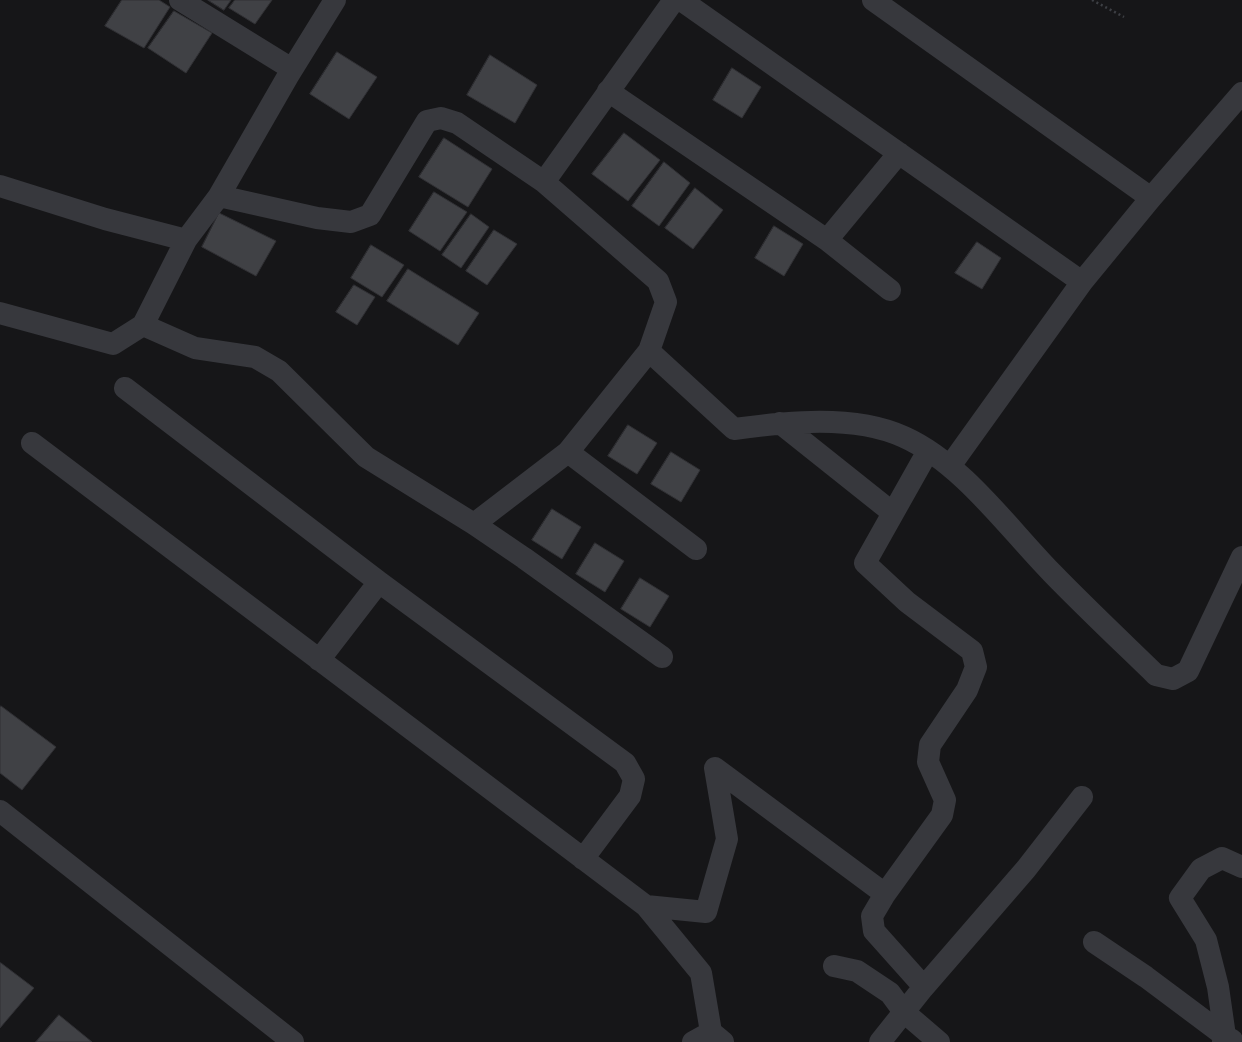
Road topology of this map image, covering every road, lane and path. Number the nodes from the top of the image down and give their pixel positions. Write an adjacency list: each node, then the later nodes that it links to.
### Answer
1 (180, 0): 8 (street)
2 (335, 0): 8 (street)
3 (674, 0): 9 (street)
4 (681, 0): 11 (street)
5 (873, 0): 15 (street)
6 (1092, 0): 7 (path)
7 (1124, 17)
8 (292, 69): 14 (street)
9 (608, 91): 12 (street); 17 (street)
10 (1242, 94): 15 (street)
11 (899, 153): 17 (street); 18 (street)
12 (544, 182): 14 (street); 22 (street)
13 (0, 186): 16 (street)
14 (219, 196): 16 (street)
15 (1151, 198): 18 (street)
16 (186, 240): 21 (street)
17 (827, 240): 19 (street)
18 (1082, 282): 28 (street)
19 (890, 290)
20 (0, 313): 21 (street)
21 (143, 325): 30 (street)
22 (648, 351): 24 (street); 27 (street)
23 (125, 388): 33 (street)
24 (780, 423): 26 (street); 29 (street)
25 (32, 443): 35 (street)
26 (928, 451): 28 (street); 29 (street)
27 (568, 452): 30 (street); 31 (street)
28 (950, 466): 32 (street)
29 (893, 513): 40 (street)
30 (474, 524): 34 (street)
31 (696, 549)
32 (1242, 557)
33 (379, 582): 35 (street); 38 (street)
34 (662, 657)
35 (319, 660): 38 (street)
36 (1082, 797): 44 (street)
37 (0, 811): 48 (street)
38 (583, 859): 41 (street)
39 (1242, 867): 47 (street)
40 (885, 894): 41 (street); 44 (street)
41 (646, 906): 46 (street)
42 (1094, 942): 47 (street)
43 (834, 966): 45 (street)
44 (924, 987): 45 (street)
45 (904, 1012): 49 (street); 50 (street)
46 (709, 1039)
47 (1228, 1040)
48 (293, 1042)
49 (880, 1042)
50 (939, 1042)

